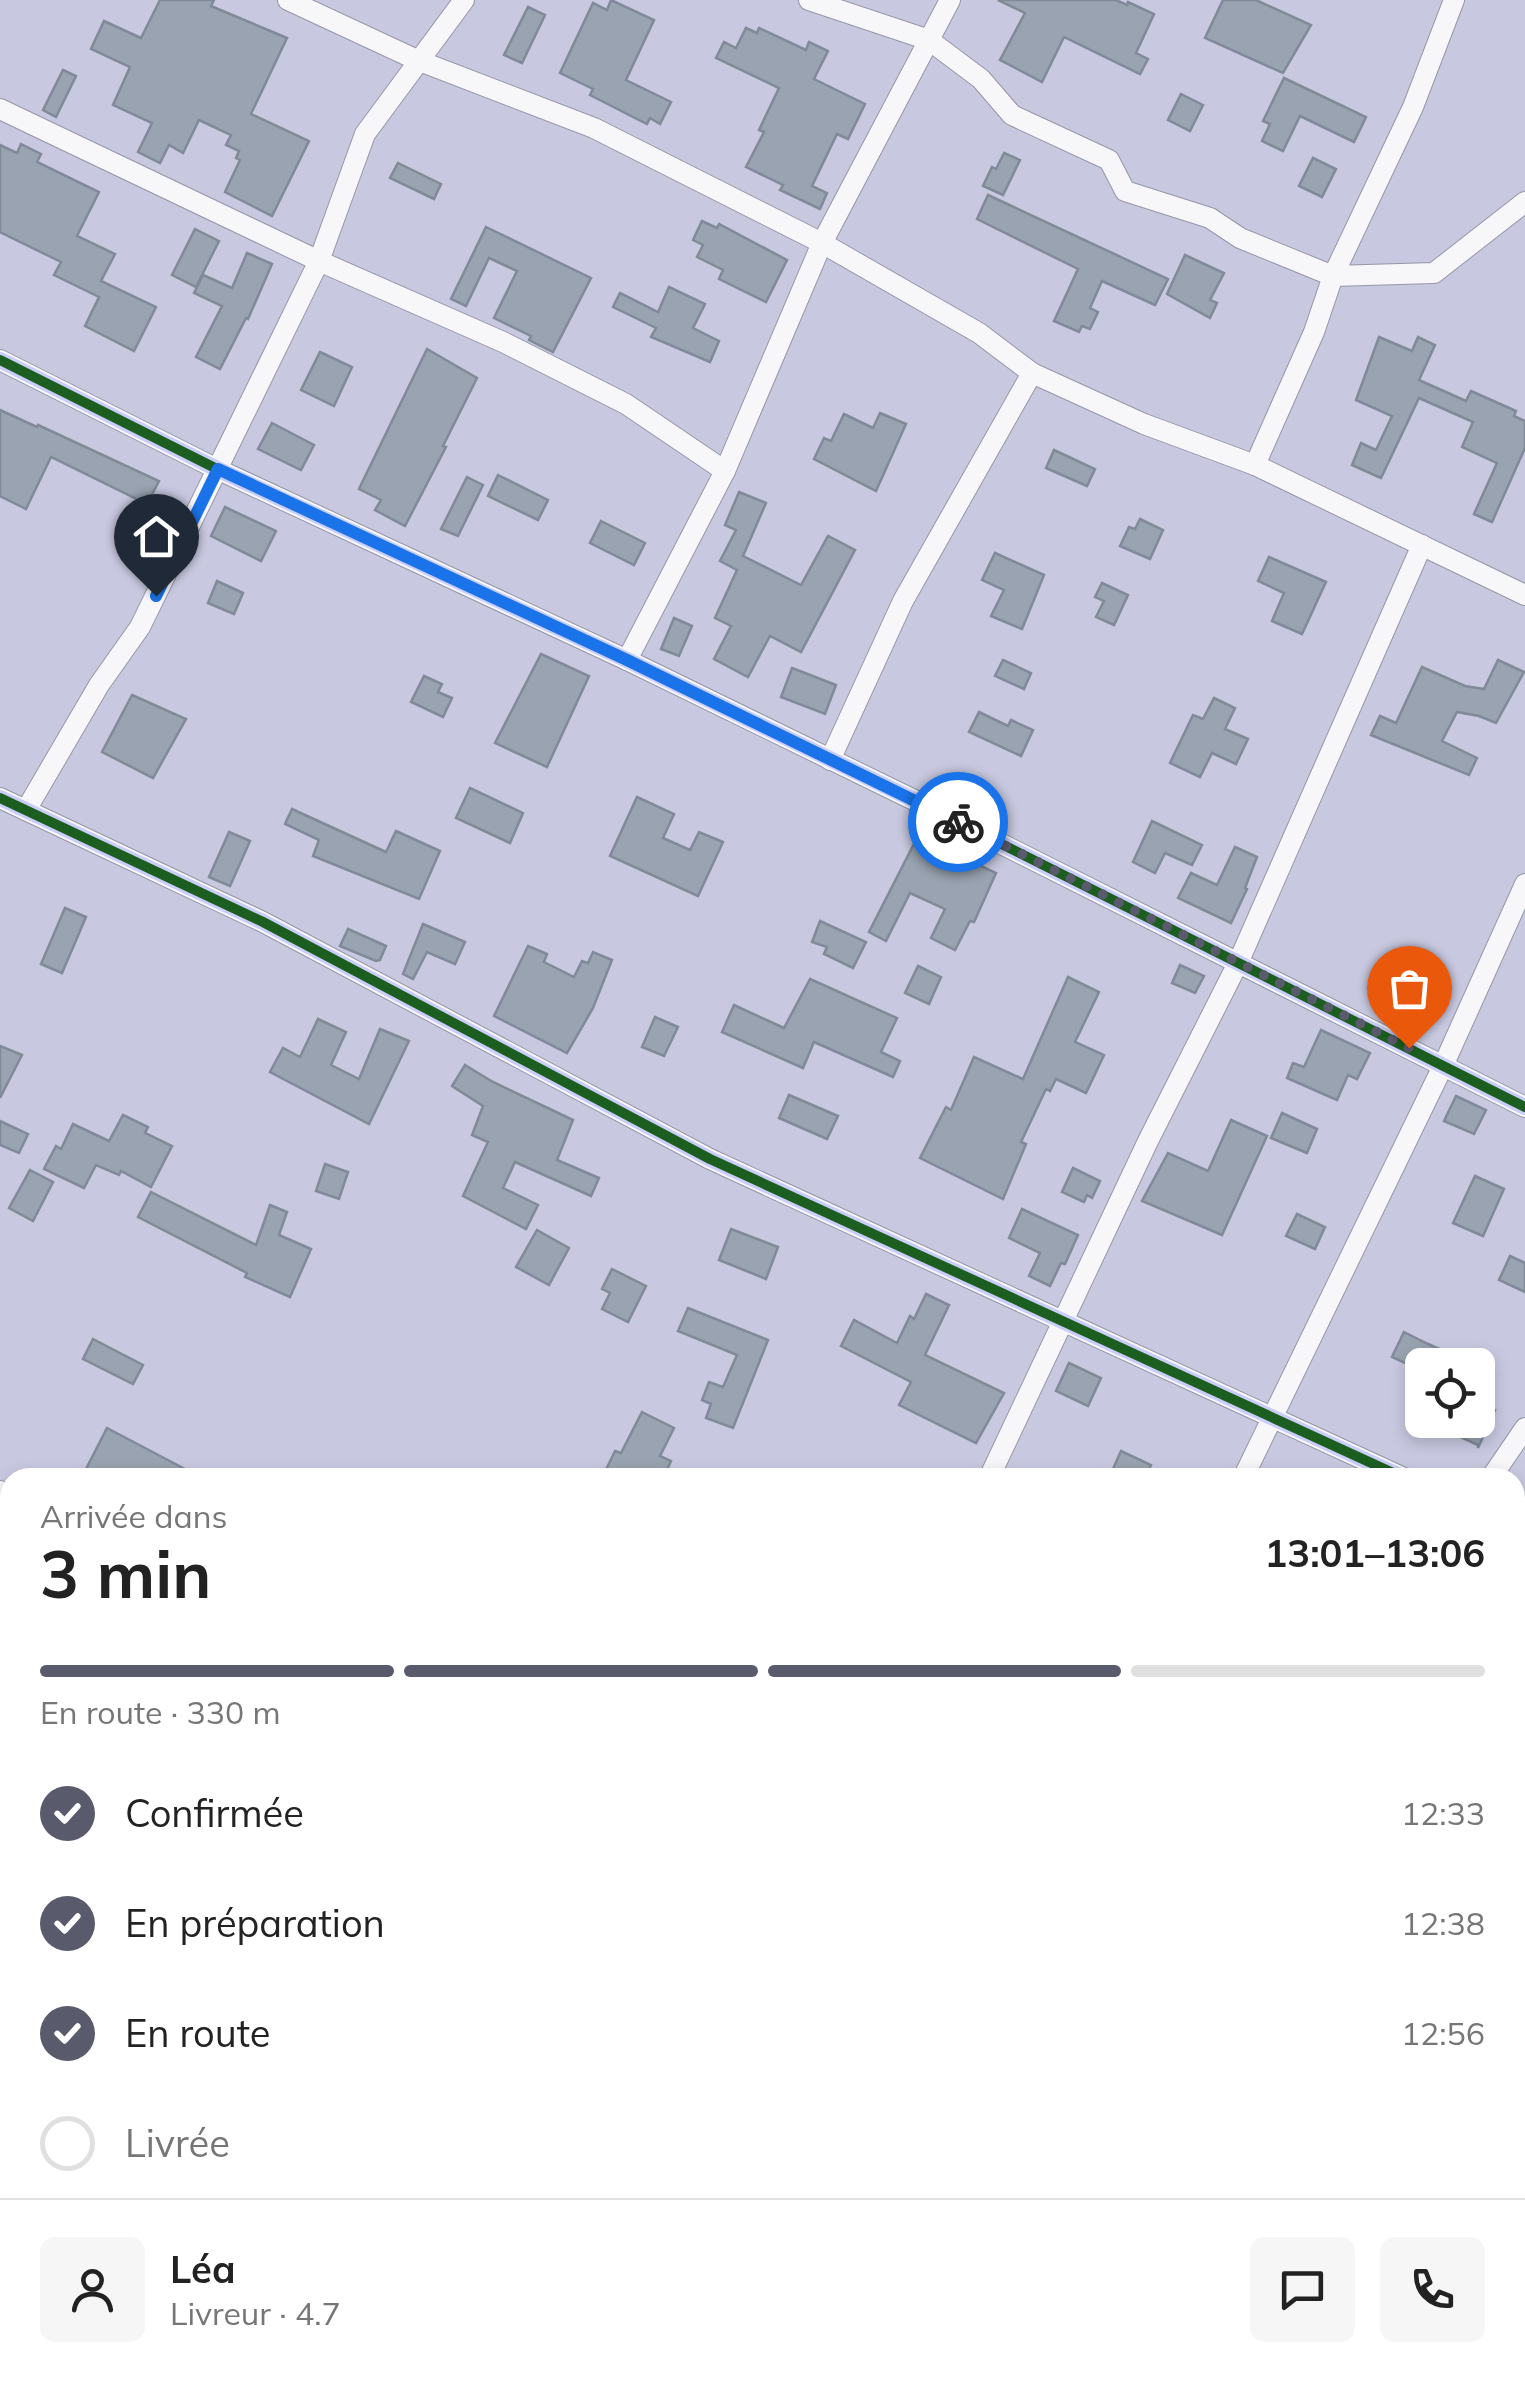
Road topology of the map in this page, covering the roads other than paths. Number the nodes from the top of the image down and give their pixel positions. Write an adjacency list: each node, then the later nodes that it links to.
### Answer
1 (288, 0): 7 (street)
2 (464, 0): 7 (street)
3 (809, 0): 6 (street)
4 (950, 0): 6 (street)
5 (1454, 0): 12 (street)
6 (929, 40): 10 (street); 12 (street)
7 (417, 60): 10 (street); 11 (street)
8 (0, 109): 11 (street)
9 (1525, 202): 12 (street)
10 (822, 243): 14 (street); 17 (street)
11 (319, 260): 16 (street); 17 (street)
12 (1332, 276): 15 (street)
13 (0, 360): 16 (street)
14 (1032, 372): 15 (street); 21 (street)
15 (1256, 465): 18 (street)
16 (218, 469): 20 (street); 23 (street)
17 (725, 471): 20 (street)
18 (1422, 545): 19 (street); 25 (street)
19 (1525, 594)
20 (627, 660): 21 (street)
21 (830, 760): 25 (street)
22 (0, 798): 23 (street)
23 (26, 810): 28 (street)
24 (1525, 884): 26 (street)
25 (1238, 963): 26 (street); 28 (street)
26 (1444, 1066): 27 (street); 29 (street)
27 (1525, 1107)
28 (1065, 1321): 29 (street); 31 (street)
29 (1272, 1416): 32 (street); 33 (street)
30 (1525, 1428): 34 (street)
31 (994, 1468)
32 (1247, 1468)
33 (1383, 1468)
34 (1497, 1468)

